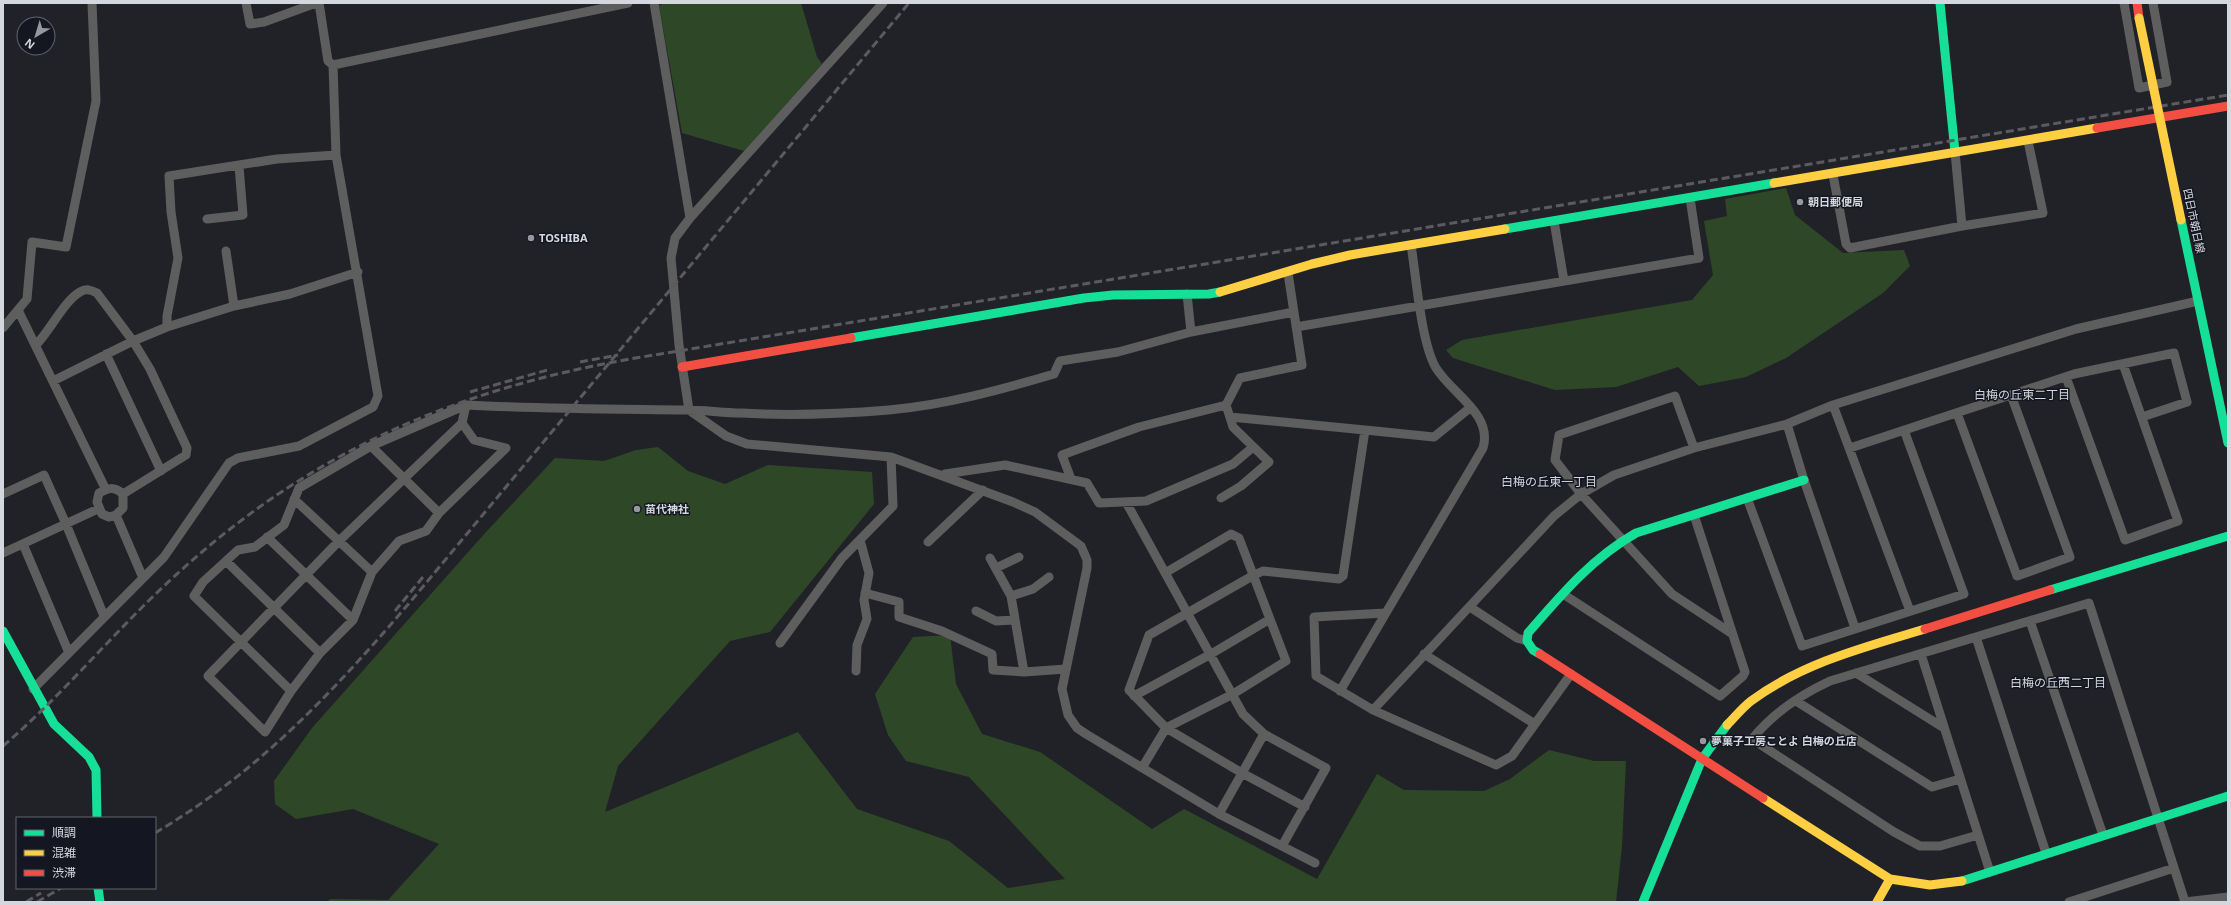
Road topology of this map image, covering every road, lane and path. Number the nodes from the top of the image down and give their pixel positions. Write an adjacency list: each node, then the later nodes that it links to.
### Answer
1 (92, 3): 32 (street)
2 (246, 3): 3 (street)
3 (318, 3): 11 (street)
4 (628, 3): 11 (street)
5 (654, 3): 19 (street)
6 (883, 3): 19 (street)
7 (1940, 3): 14 (street)
8 (2124, 3): 10 (street)
9 (2137, 3): 29 (street, 四日市朝日線, bridge)
10 (2153, 3)
11 (332, 65): 15 (street)
12 (2228, 106): 13 (street)
13 (2028, 141): 14 (street); 22 (street)
14 (1955, 152): 17 (street); 22 (street)
15 (336, 155): 16 (street); 25 (street)
16 (239, 166): 20 (street); 34 (street)
17 (1833, 175): 18 (street); 22 (street)
18 (1690, 198): 21 (street); 27 (street)
19 (690, 218): 42 (street)
20 (207, 219)
21 (1554, 221): 23 (street); 27 (street)
22 (1962, 226)
23 (1411, 245): 26 (street); 31 (street)
24 (226, 251): 30 (street)
25 (358, 272): 30 (street); 100 (street)
26 (1288, 273): 28 (street); 33 (street)
27 (1564, 281): 31 (street)
28 (1187, 294): 37 (street); 42 (street)
29 (2198, 301): 48 (street); 58 (street, 四日市朝日線)
30 (234, 306): 34 (street)
31 (1421, 306): 35 (street); 49 (street)
32 (18, 310): 36 (street); 39 (street)
33 (1294, 312): 35 (street); 37 (street)
34 (167, 327): 38 (street)
35 (1296, 327): 47 (street)
36 (3, 328)
37 (1191, 332): 50 (street)
38 (133, 341): 39 (street); 40 (street); 64 (street)
39 (36, 345): 44 (street)
40 (106, 354): 44 (street); 64 (street)
41 (2123, 364): 43 (street); 53 (street); 53 (street)
42 (682, 368): 50 (street)
43 (2066, 377): 45 (street); 53 (street)
44 (53, 381): 69 (street)
45 (2011, 395): 51 (street); 51 (street)
46 (466, 405): 50 (street); 54 (street); 59 (street)
47 (1226, 405): 52 (street); 67 (street)
48 (1833, 405): 55 (street); 62 (street)
49 (1471, 407): 56 (street); 109 (street)
50 (689, 410): 63 (street)
51 (1957, 413): 57 (street)
52 (1230, 417): 56 (street); 60 (street)
53 (2142, 417)
54 (462, 423): 66 (street); 79 (street)
55 (1787, 424): 61 (street); 68 (street)
56 (1365, 430): 98 (street)
57 (1904, 430): 62 (street); 106 (street)
58 (2228, 443)
59 (371, 446): 66 (street); 76 (street)
60 (1253, 447): 74 (street); 77 (street)
61 (1694, 448): 73 (street); 73 (street)
62 (1850, 448): 106 (street)
63 (891, 457): 65 (street); 85 (street)
64 (161, 471): 72 (street)
65 (943, 475): 67 (street); 70 (street)
66 (404, 477): 79 (street); 87 (street)
67 (1071, 479): 77 (street)
68 (1804, 480): 75 (street); 115 (street)
69 (106, 490): 72 (street); 78 (street)
70 (983, 490): 88 (street); 127 (street)
71 (3, 494): 82 (street)
72 (123, 494): 80 (street)
73 (1581, 494): 86 (street); 104 (street)
74 (1221, 498)
75 (1747, 498): 81 (street); 115 (street)
76 (294, 499): 84 (street); 87 (street)
77 (1126, 502): 96 (street)
78 (98, 509): 80 (street); 82 (street)
79 (439, 513): 95 (street)
80 (116, 515): 100 (street)
81 (1694, 515): 86 (street); 117 (street)
82 (66, 524): 89 (street); 110 (street)
83 (2228, 536): 143 (street)
84 (268, 538): 93 (street); 97 (street)
85 (860, 540): 101 (street); 121 (street)
86 (1622, 540): 102 (street); 117 (street)
87 (338, 542): 95 (street); 97 (street)
88 (928, 542)
89 (23, 544): 90 (street); 122 (street)
90 (3, 553)
91 (1019, 557): 94 (street)
92 (990, 558): 94 (street)
93 (226, 561): 105 (street); 120 (street)
94 (996, 568): 103 (street)
95 (372, 572): 112 (street)
96 (1165, 573): 98 (street); 108 (street)
97 (306, 575): 105 (street); 112 (street)
98 (1254, 575): 108 (street); 111 (street)
99 (1049, 577): 103 (street)
100 (143, 578): 110 (street)
101 (865, 593): 128 (street); 129 (street)
102 (1563, 594): 117 (street); 119 (street)
103 (1011, 596): 113 (street)
104 (1470, 607): 119 (street); 125 (street)
105 (274, 608): 120 (street); 123 (street)
106 (1910, 610): 115 (street)
107 (976, 611): 113 (street)
108 (1188, 613): 124 (street); 136 (street)
109 (1385, 613): 134 (street); 134 (street)
110 (104, 616): 122 (street)
111 (1270, 619): 124 (street); 135 (street)
112 (353, 620): 123 (street)
113 (1015, 620): 129 (street)
114 (2030, 621): 118 (street); 152 (street); 155 (street)
115 (1855, 628)
116 (3, 631): 132 (street)
117 (1731, 633)
118 (1976, 637): 126 (street); 157 (street)
119 (1527, 641): 131 (street)
120 (242, 642): 133 (street); 133 (street)
121 (780, 643)
122 (69, 653): 132 (street)
123 (320, 653): 133 (street)
124 (1211, 654): 135 (street); 136 (street)
125 (1424, 654): 138 (street); 139 (street)
126 (1921, 654): 130 (street); 141 (street)
127 (1066, 669): 129 (street); 146 (street)
128 (856, 671)
129 (1024, 672)
130 (1856, 673): 137 (street); 141 (street)
131 (1571, 674): 139 (street); 143 (street)
132 (33, 689): 153 (street)
133 (291, 691)
134 (1340, 691): 138 (street)
135 (1232, 694): 140 (street); 142 (street)
136 (1134, 696): 140 (street)
137 (1796, 701): 148 (street); 154 (street)
138 (1373, 710): 139 (street)
139 (1535, 724)
140 (1166, 728): 146 (street); 147 (street)
141 (1944, 728): 148 (street)
142 (1264, 734): 144 (street); 147 (street)
143 (1702, 759): 161 (street); 165 (street)
144 (1317, 763): 145 (street); 150 (street)
145 (1334, 766)
146 (1142, 768): 151 (street)
147 (1242, 773): 150 (street); 151 (street)
148 (1960, 778): 154 (street)
149 (2228, 796): 152 (street)
150 (1305, 807): 156 (street)
151 (1219, 814): 156 (street)
152 (2159, 816): 155 (street); 159 (street)
153 (97, 817)
154 (1978, 835): 160 (street)
155 (2104, 835): 157 (street)
156 (1282, 846): 158 (street)
157 (2046, 853): 160 (street)
158 (1315, 863)
159 (2174, 868): 167 (street); 168 (street)
160 (1990, 872): 161 (street)
161 (1890, 879): 166 (street)
162 (98, 889): 164 (street)
163 (2228, 897): 168 (street)
164 (100, 902)
165 (1643, 902)
166 (1877, 902)
167 (2069, 902)
168 (2186, 902)

